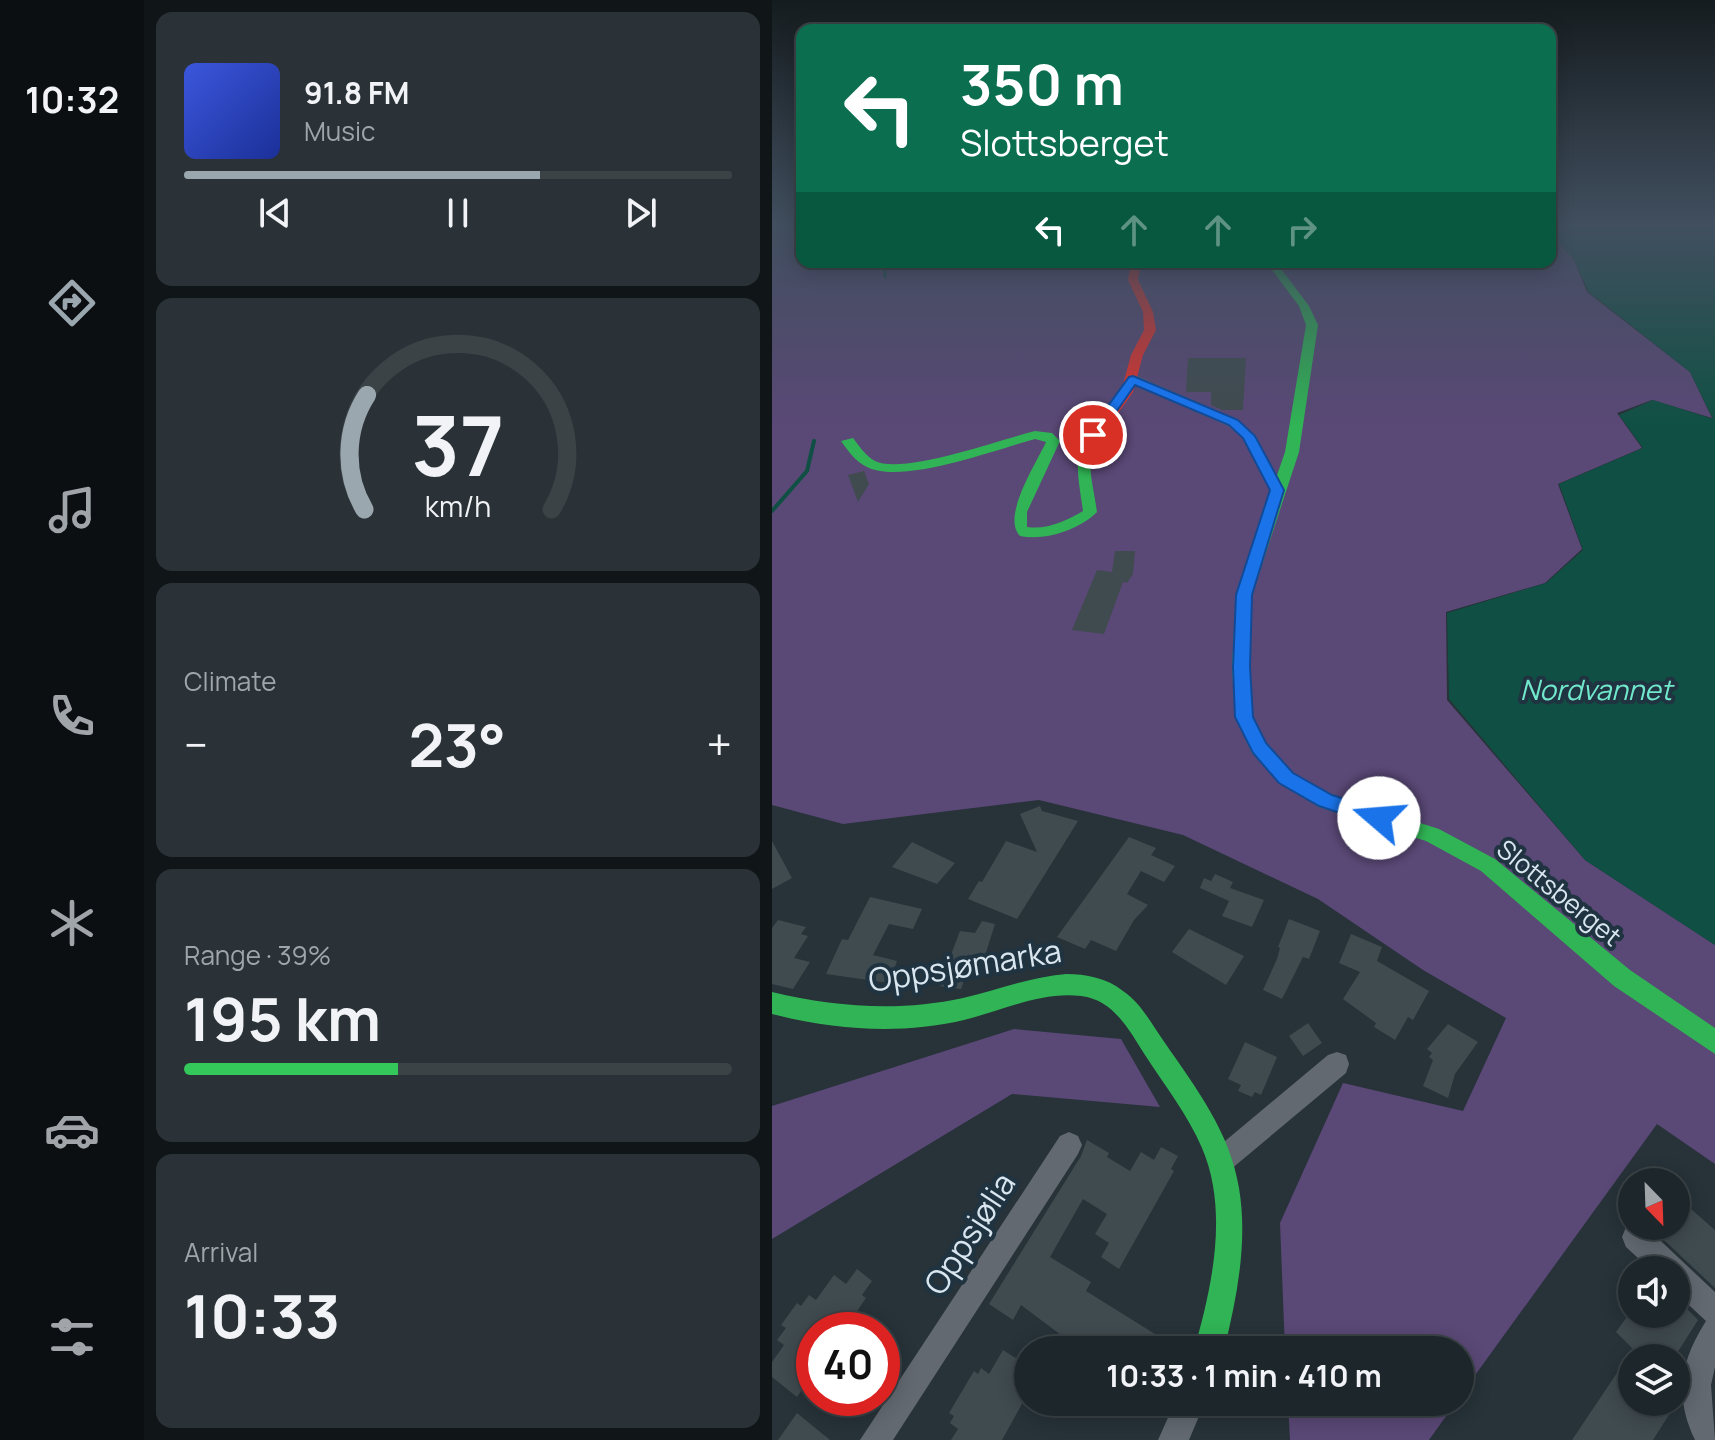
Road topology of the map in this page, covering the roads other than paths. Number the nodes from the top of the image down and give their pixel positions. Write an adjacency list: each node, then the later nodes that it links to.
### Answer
1 (1138, 292): 3 (street)
2 (1294, 292): 5 (street, Slottsberget)
3 (1133, 379): 4 (street); 5 (street)
4 (848, 441)
5 (1277, 490): 7 (street, Slottsberget)
6 (772, 1003): 10 (street, Oppsjømarka)
7 (1715, 1042)
8 (1337, 1064): 10 (street)
9 (1069, 1145): 19 (street, Oppsjølia)
10 (1221, 1161): 16 (street, Oppsjømarka)
11 (1639, 1240): 12 (street)
12 (1656, 1256)
13 (1690, 1287): 14 (street)
14 (1715, 1311)
15 (1715, 1332): 18 (street)
16 (1212, 1336)
17 (1184, 1416): 20 (street)
18 (1713, 1439)
19 (875, 1440)
20 (1173, 1440)

